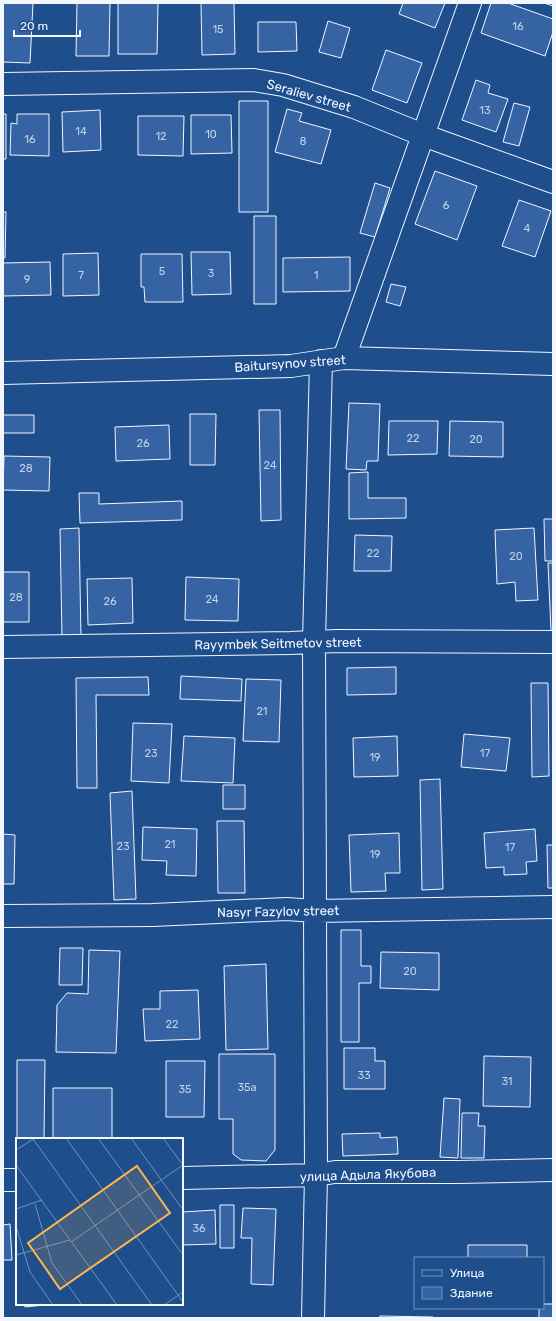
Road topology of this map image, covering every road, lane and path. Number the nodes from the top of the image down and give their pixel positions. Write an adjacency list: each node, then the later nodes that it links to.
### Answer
1 (470, 3): 3 (street)
2 (3, 84): 3 (street, Seraliev street)
3 (423, 135): 4 (street, Seraliev street); 5 (street)
4 (553, 182)
5 (344, 358): 6 (street, Baitursynov street); 7 (street, Baitursynov street)
6 (321, 361): 8 (street, Baitursynov street); 9 (street)
7 (553, 364)
8 (3, 373)
9 (314, 642): 10 (street, Rayymbek Seitmetov street); 11 (street, Rayymbek Seitmetov street); 13 (street)
10 (553, 642)
11 (3, 647)
12 (553, 907): 13 (street, Nasyr Fazylov street)
13 (316, 911): 14 (street, Nasyr Fazylov street); 16 (street)
14 (3, 916)
15 (553, 1170): 16 (street, улица Адыла Якубова)
16 (316, 1175): 17 (street, улица Адыла Якубова); 20 (street)
17 (183, 1178)
18 (3, 1180): 19 (street)
19 (16, 1180)
20 (313, 1318)

